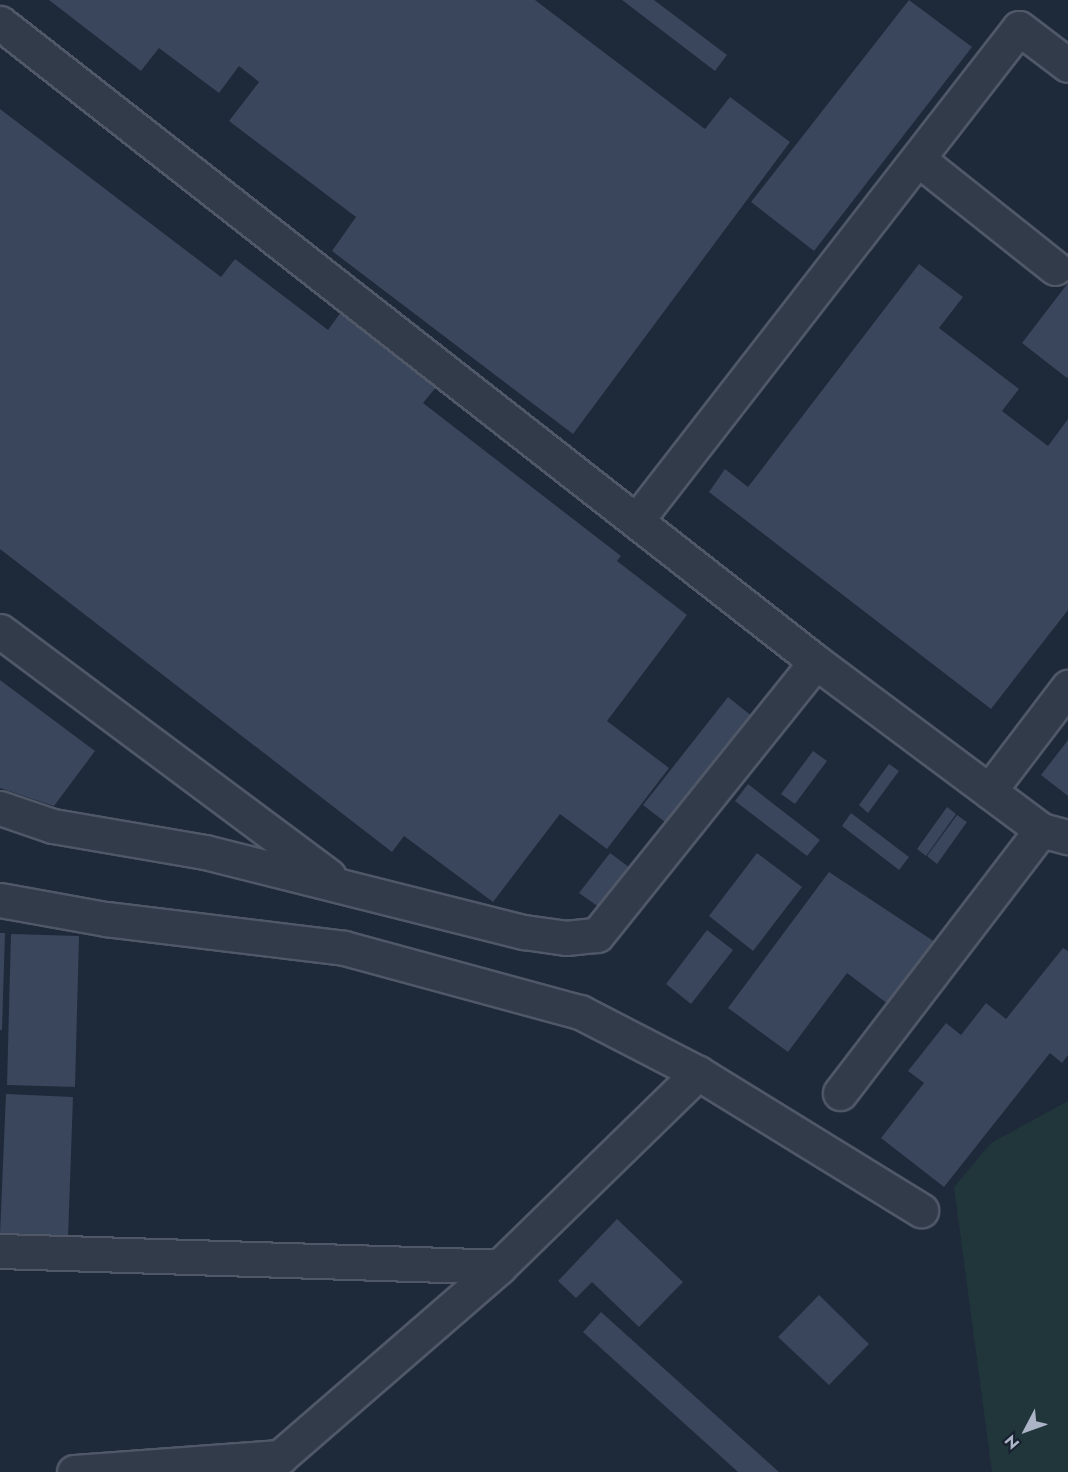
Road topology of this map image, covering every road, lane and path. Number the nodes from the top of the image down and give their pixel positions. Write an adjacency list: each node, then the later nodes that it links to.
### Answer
1 (0, 23): 5 (street)
2 (1068, 65): 3 (street)
3 (918, 159): 4 (street); 5 (street)
4 (1055, 268)
5 (636, 521): 7 (street)
6 (0, 631): 12 (street)
7 (816, 662): 9 (street); 12 (street)
8 (1068, 687): 9 (street)
9 (989, 791): 11 (street)
10 (0, 808): 12 (street)
11 (1054, 833): 15 (street)
12 (343, 886)
13 (0, 900): 14 (street)
14 (698, 1073): 16 (street); 18 (street)
15 (840, 1093)
16 (921, 1210)
17 (0, 1251): 18 (street)
18 (499, 1267): 19 (street)
19 (74, 1472)

